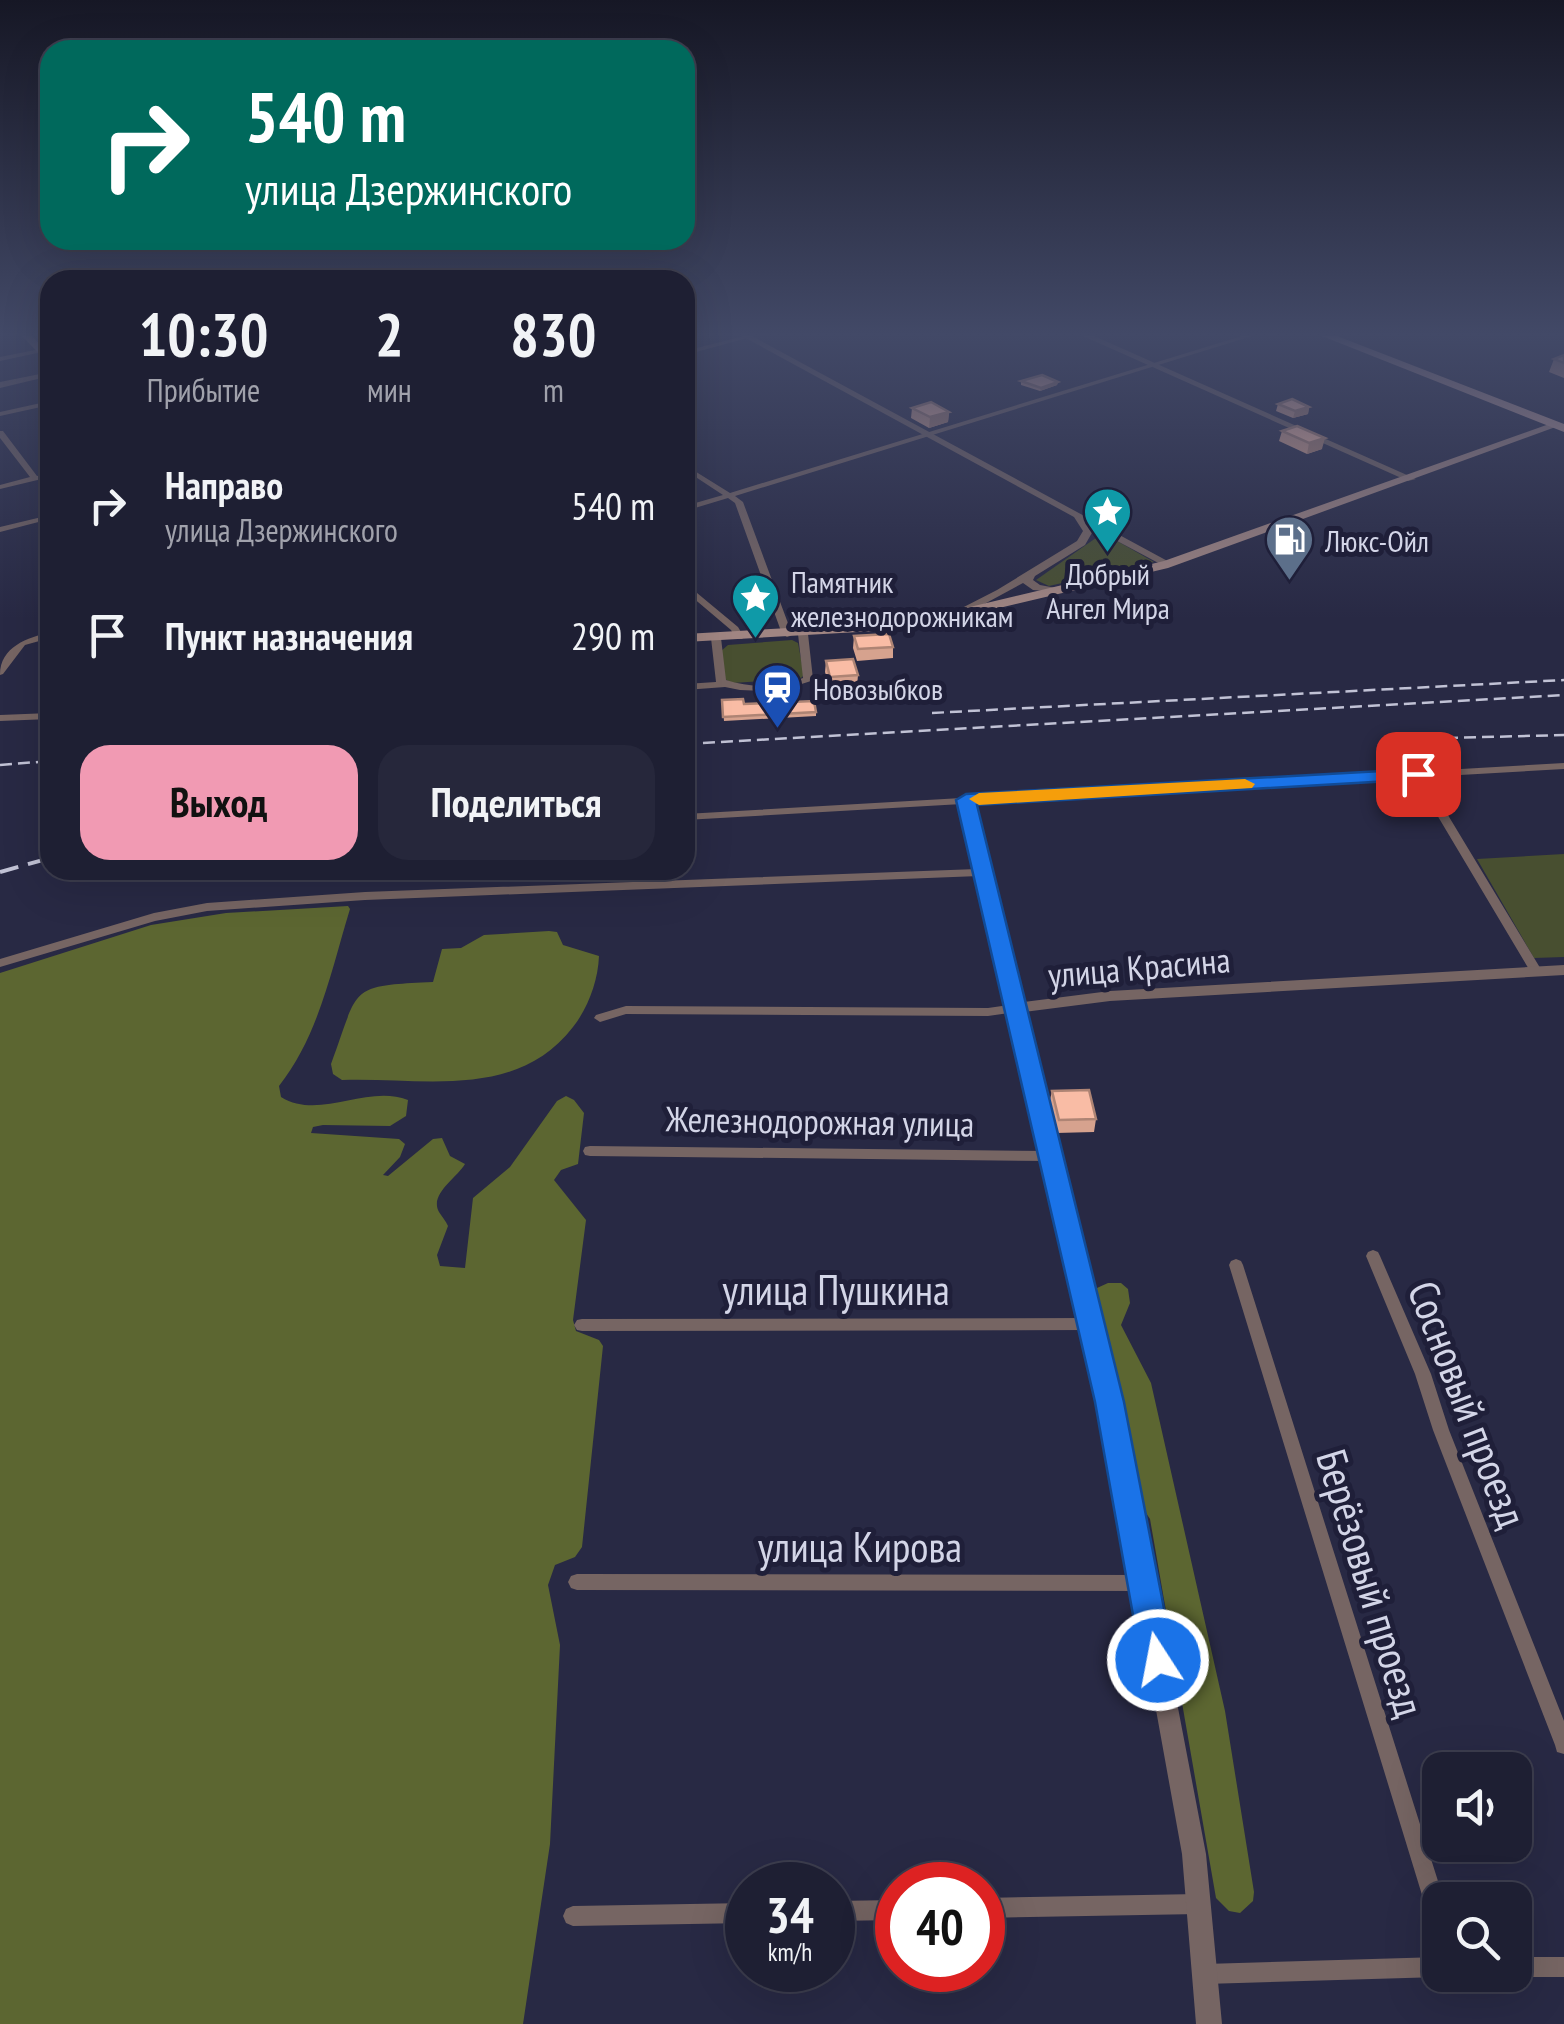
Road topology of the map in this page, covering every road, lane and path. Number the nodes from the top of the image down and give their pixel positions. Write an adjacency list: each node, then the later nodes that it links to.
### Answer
1 (921, 430): 6 (street)
2 (940, 430): 6 (street)
3 (1301, 430): 10 (street)
4 (1550, 430): 10 (main road)
5 (0, 433): 9 (street)
6 (928, 434): 12 (street); 14 (street)
7 (695, 473): 12 (street)
8 (40, 478): 9 (street)
9 (34, 479): 11 (street)
10 (1411, 479): 17 (main road)
11 (0, 487)
12 (731, 495): 13 (street); 22 (street)
13 (695, 506)
14 (1076, 515): 17 (street); 18 (street)
15 (40, 520): 16 (street)
16 (0, 530)
17 (1168, 564): 19 (main road)
18 (1030, 576): 19 (street); 21 (street)
19 (1052, 590): 21 (main road)
20 (695, 595): 23 (street)
21 (950, 616): 22 (main road)
22 (795, 634): 23 (main road); 28 (street)
23 (739, 637): 26 (main road)
24 (40, 638): 27 (street)
25 (695, 638): 26 (main road)
26 (716, 638): 28 (street)
27 (0, 672)
28 (726, 684): 29 (street)
29 (695, 686)
30 (40, 716): 31 (street)
31 (0, 718)
32 (1564, 766): 33 (street)
33 (1418, 774): 34 (street); 39 (street)
34 (966, 800): 35 (street); 36 (street)
35 (695, 816)
36 (984, 872): 37 (street); 40 (street)
37 (0, 963)
38 (1564, 970): 39 (street, улица Красина)
39 (1536, 971): 40 (street, улица Красина)
40 (1016, 1008): 41 (street, улица Красина); 43 (street)
41 (600, 1018)
42 (590, 1150): 43 (street, Железнодорожная улица)
43 (1050, 1156): 47 (street)
44 (1373, 1256): 50 (street, Сосновый проезд)
45 (1236, 1265): 51 (street, Берёзовый проезд)
46 (582, 1324): 47 (street, улица Пушкина)
47 (1089, 1324): 49 (street)
48 (577, 1582): 49 (street, улица Кирова)
49 (1142, 1583): 52 (street)
50 (1564, 1745)
51 (1428, 1882)
52 (1199, 1904): 53 (street); 59 (street)
53 (1005, 1908)
54 (725, 1913): 55 (street)
55 (573, 1916)
56 (1564, 1966): 57 (street)
57 (1532, 1967)
58 (1422, 1968): 59 (street)
59 (1205, 1974): 60 (street)
60 (1209, 2024)

